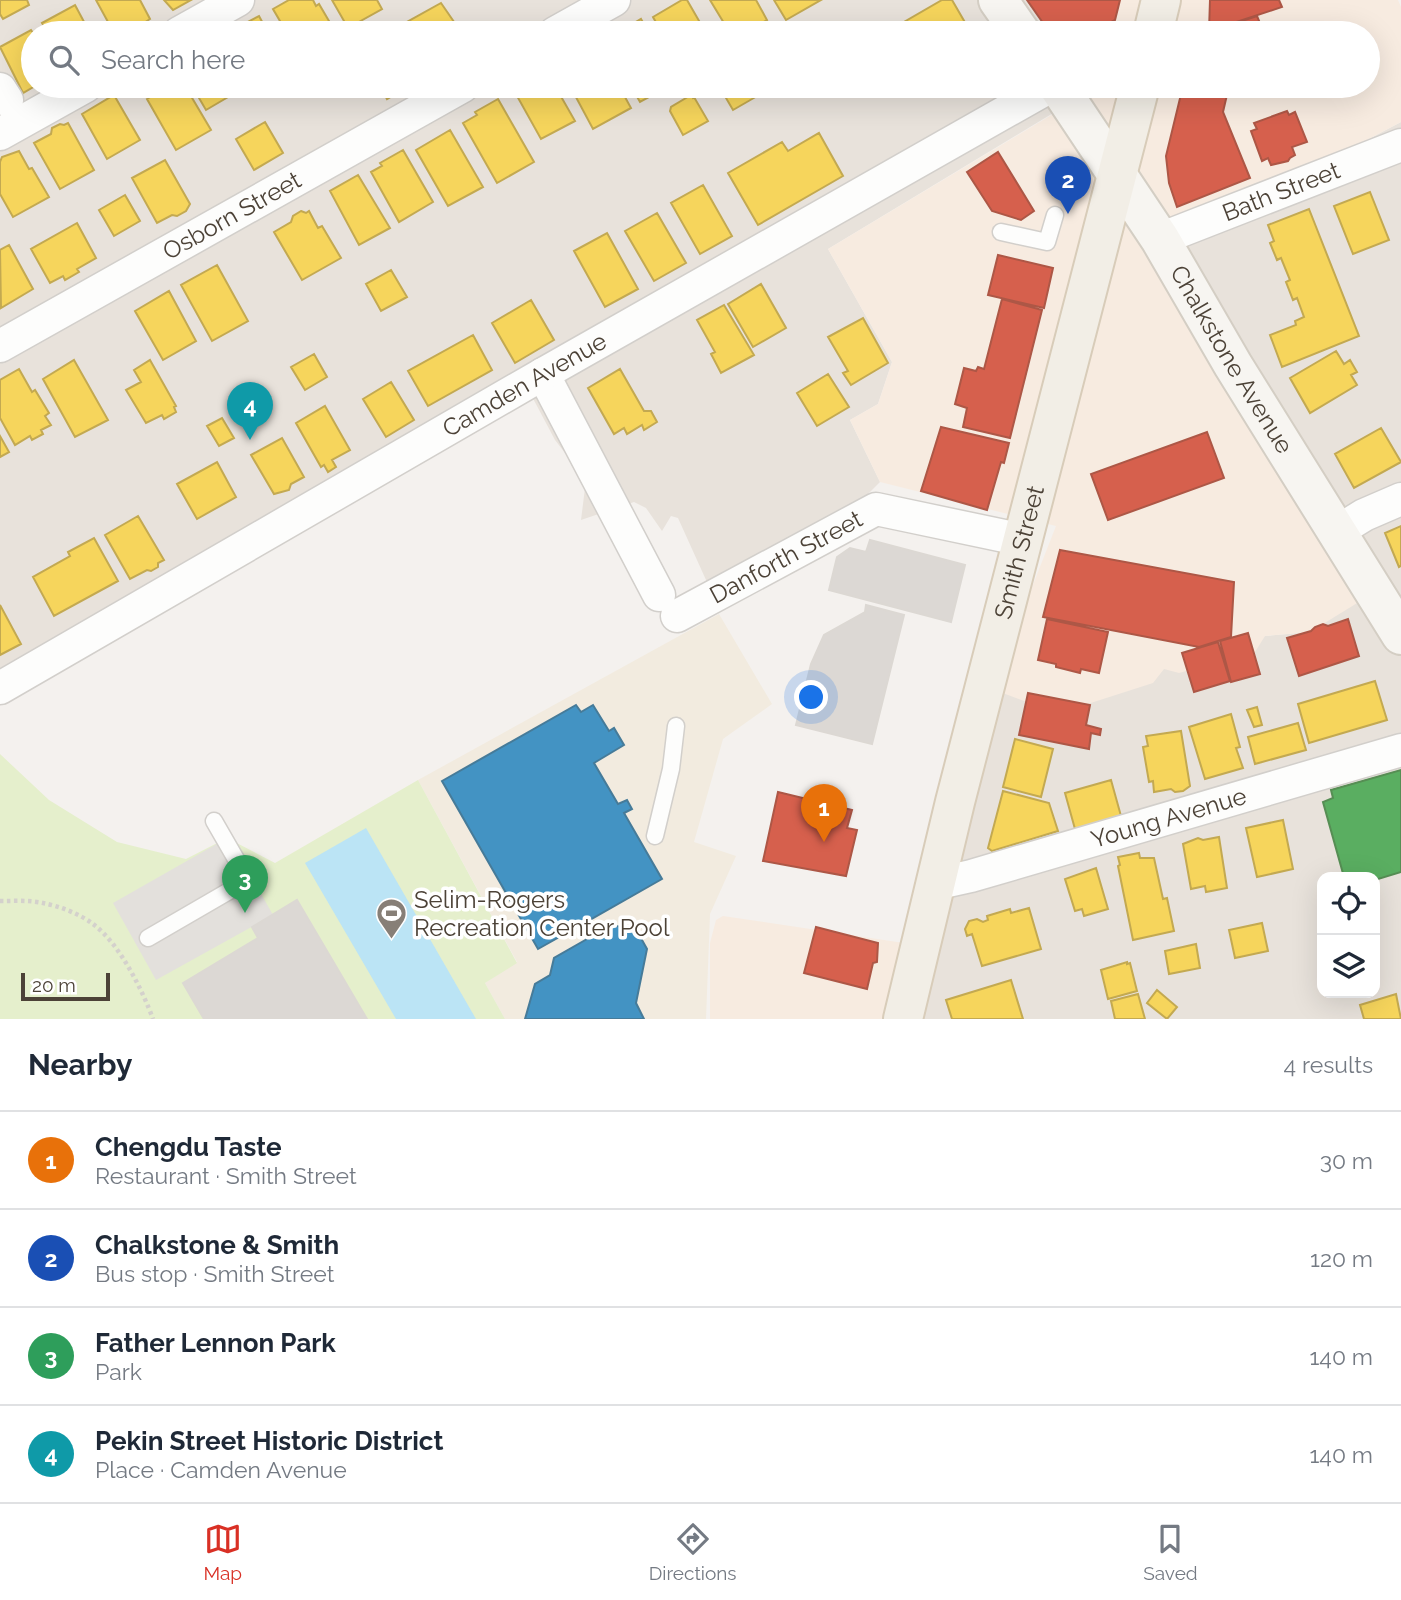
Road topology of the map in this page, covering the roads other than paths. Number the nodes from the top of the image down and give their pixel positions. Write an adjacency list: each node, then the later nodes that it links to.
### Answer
1 (238, 0): 5 (street)
2 (614, 0): 6 (street)
3 (998, 0): 7 (main road)
4 (1161, 0): 8 (main road)
5 (200, 21)
6 (576, 21)
7 (1013, 21)
8 (1156, 21)
9 (64, 98): 14 (street)
10 (442, 98): 20 (street, Osborn Street)
11 (1030, 98): 21 (street, Camden Avenue)
12 (1066, 98): 16 (main road, Chalkstone Avenue)
13 (1137, 98): 16 (main road, Smith Street)
14 (0, 134)
15 (1401, 145): 19 (street, Bath Street)
16 (1118, 173): 19 (main road, Chalkstone Avenue); 24 (main road, Smith Street)
17 (1055, 215): 18 (lane)
18 (1001, 232)
19 (1160, 239): 23 (main road, Chalkstone Avenue)
20 (0, 346)
21 (543, 374): 24 (street, Danforth Street); 26 (street, Camden Avenue)
22 (1401, 499): 23 (street)
23 (1338, 531): 25 (main road, Chalkstone Avenue)
24 (1023, 540): 31 (main road, Smith Street)
25 (1401, 635)
26 (0, 688)
27 (676, 726): 30 (lane)
28 (1401, 750): 31 (street, Young Avenue)
29 (214, 821): 32 (lane)
30 (655, 836)
31 (935, 884): 33 (main road, Smith Street)
32 (148, 938)
33 (903, 1019)

